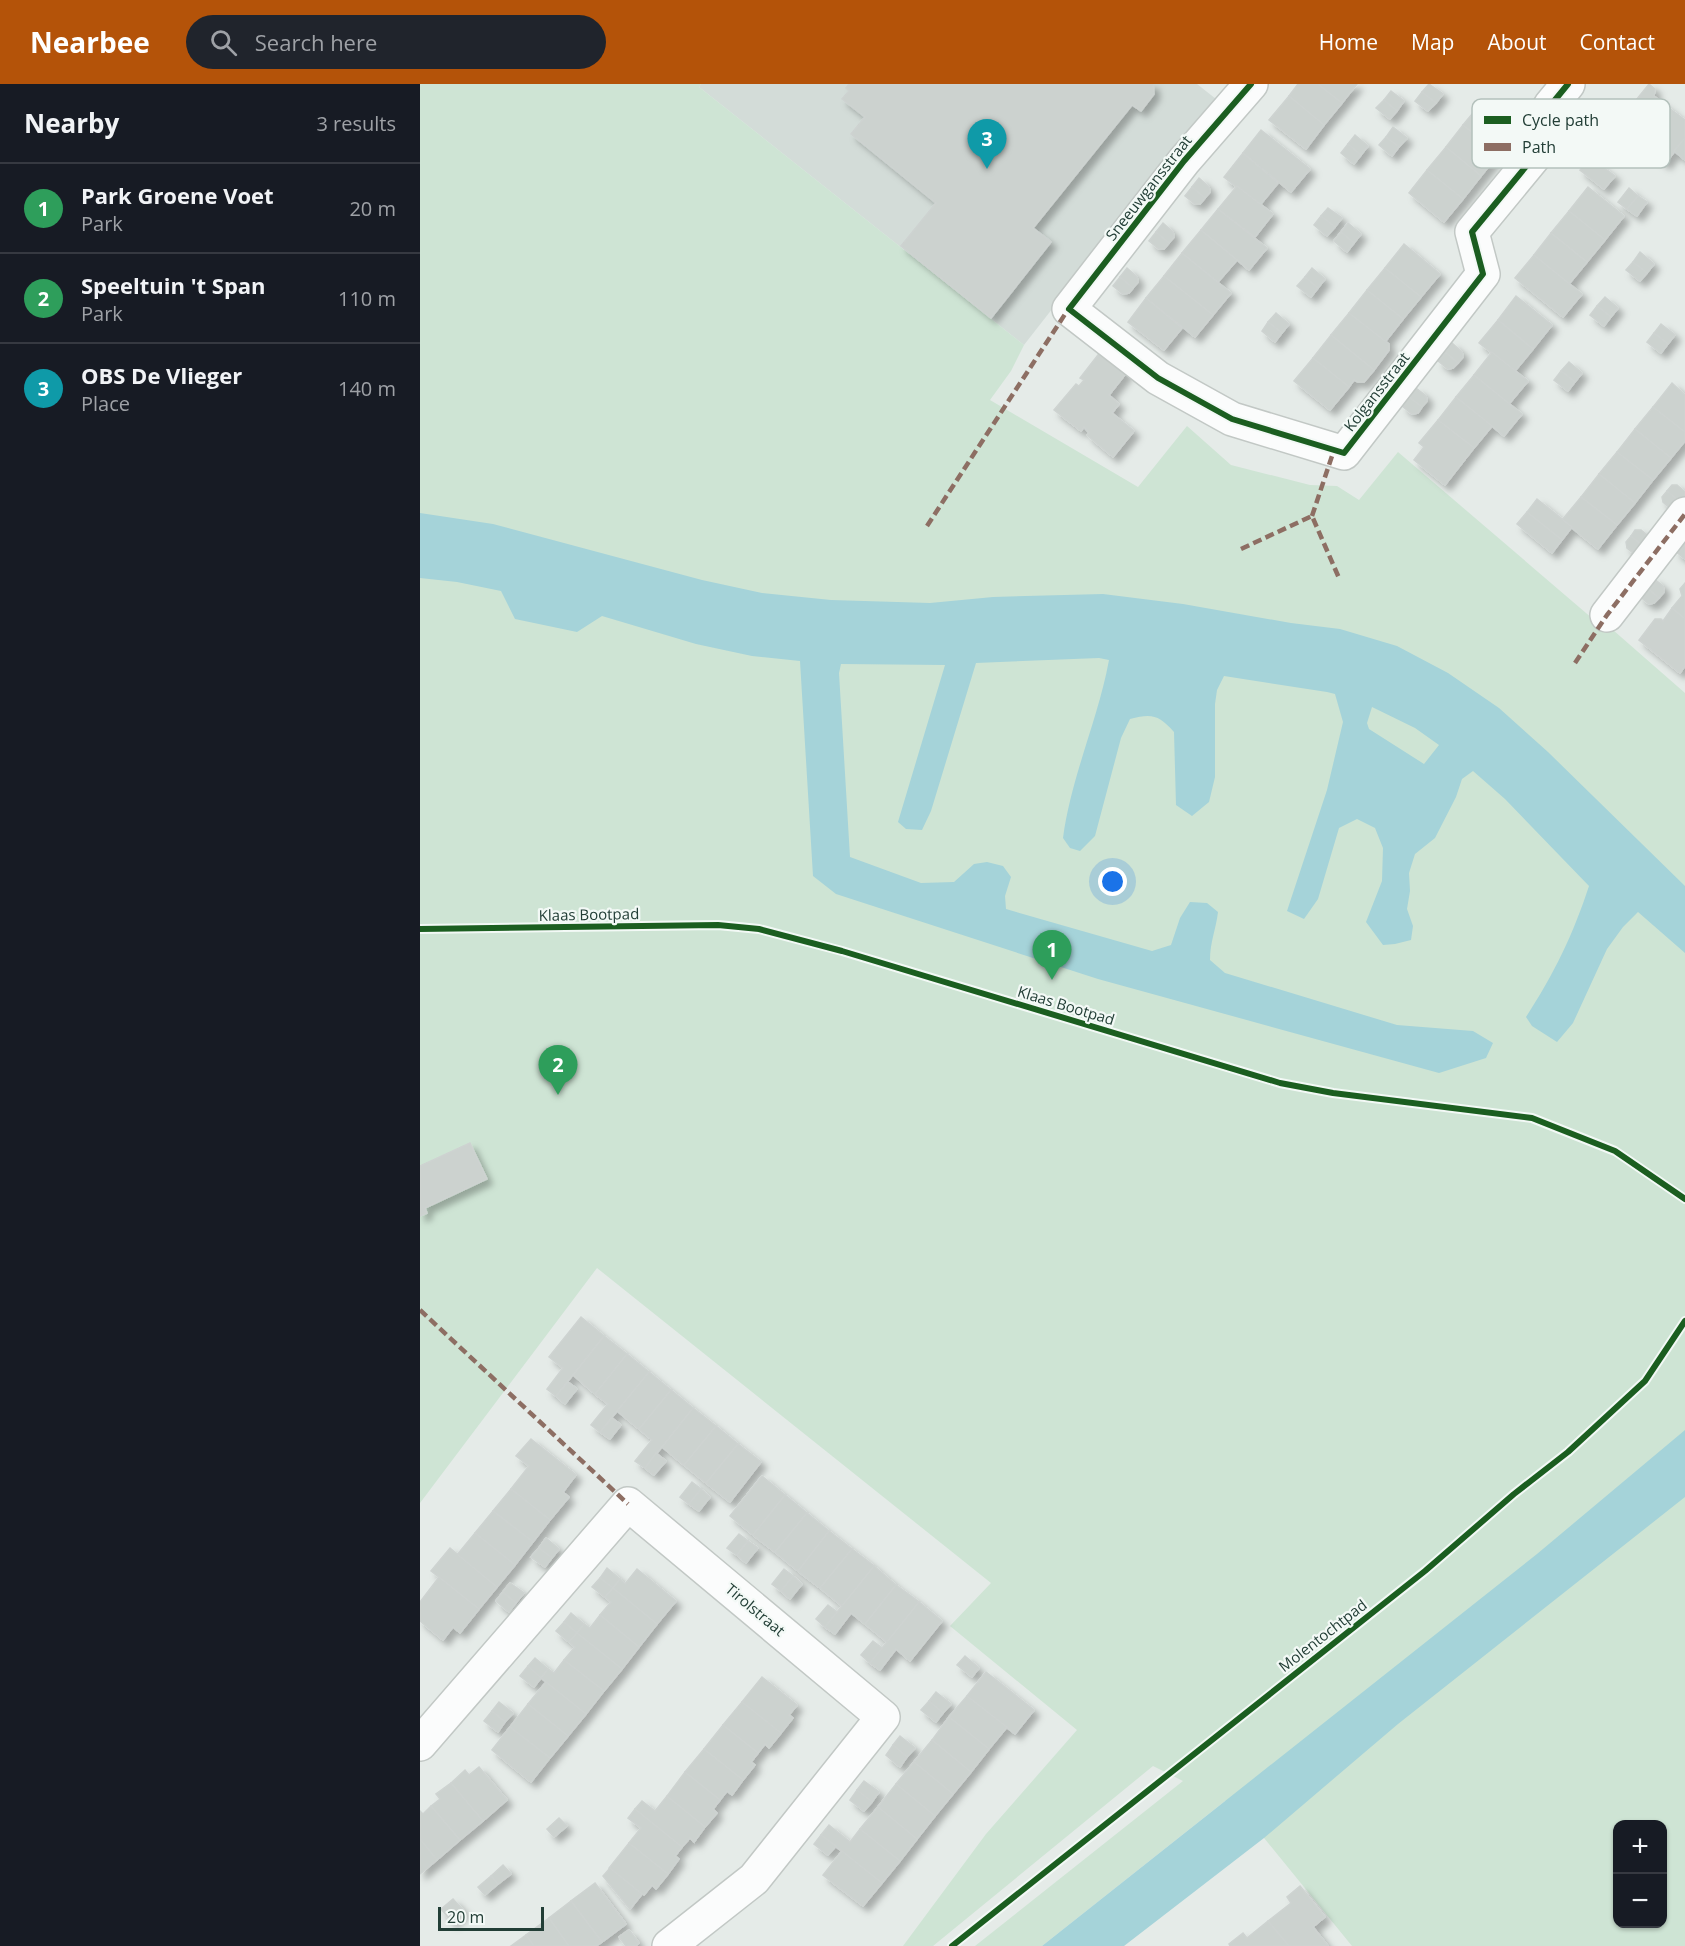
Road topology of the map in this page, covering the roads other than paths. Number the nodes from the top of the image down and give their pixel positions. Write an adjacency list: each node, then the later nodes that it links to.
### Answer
1 (1251, 84): 5 (street, Sneeuwgansstraat)
2 (1568, 84): 3 (street, Kolgansstraat)
3 (1556, 99)
4 (1525, 168): 5 (street, Kolgansstraat)
5 (1069, 309)
6 (1685, 514): 7 (street)
7 (1607, 615)
8 (420, 1744): 9 (street, Tirolstraat)
9 (669, 1946)

